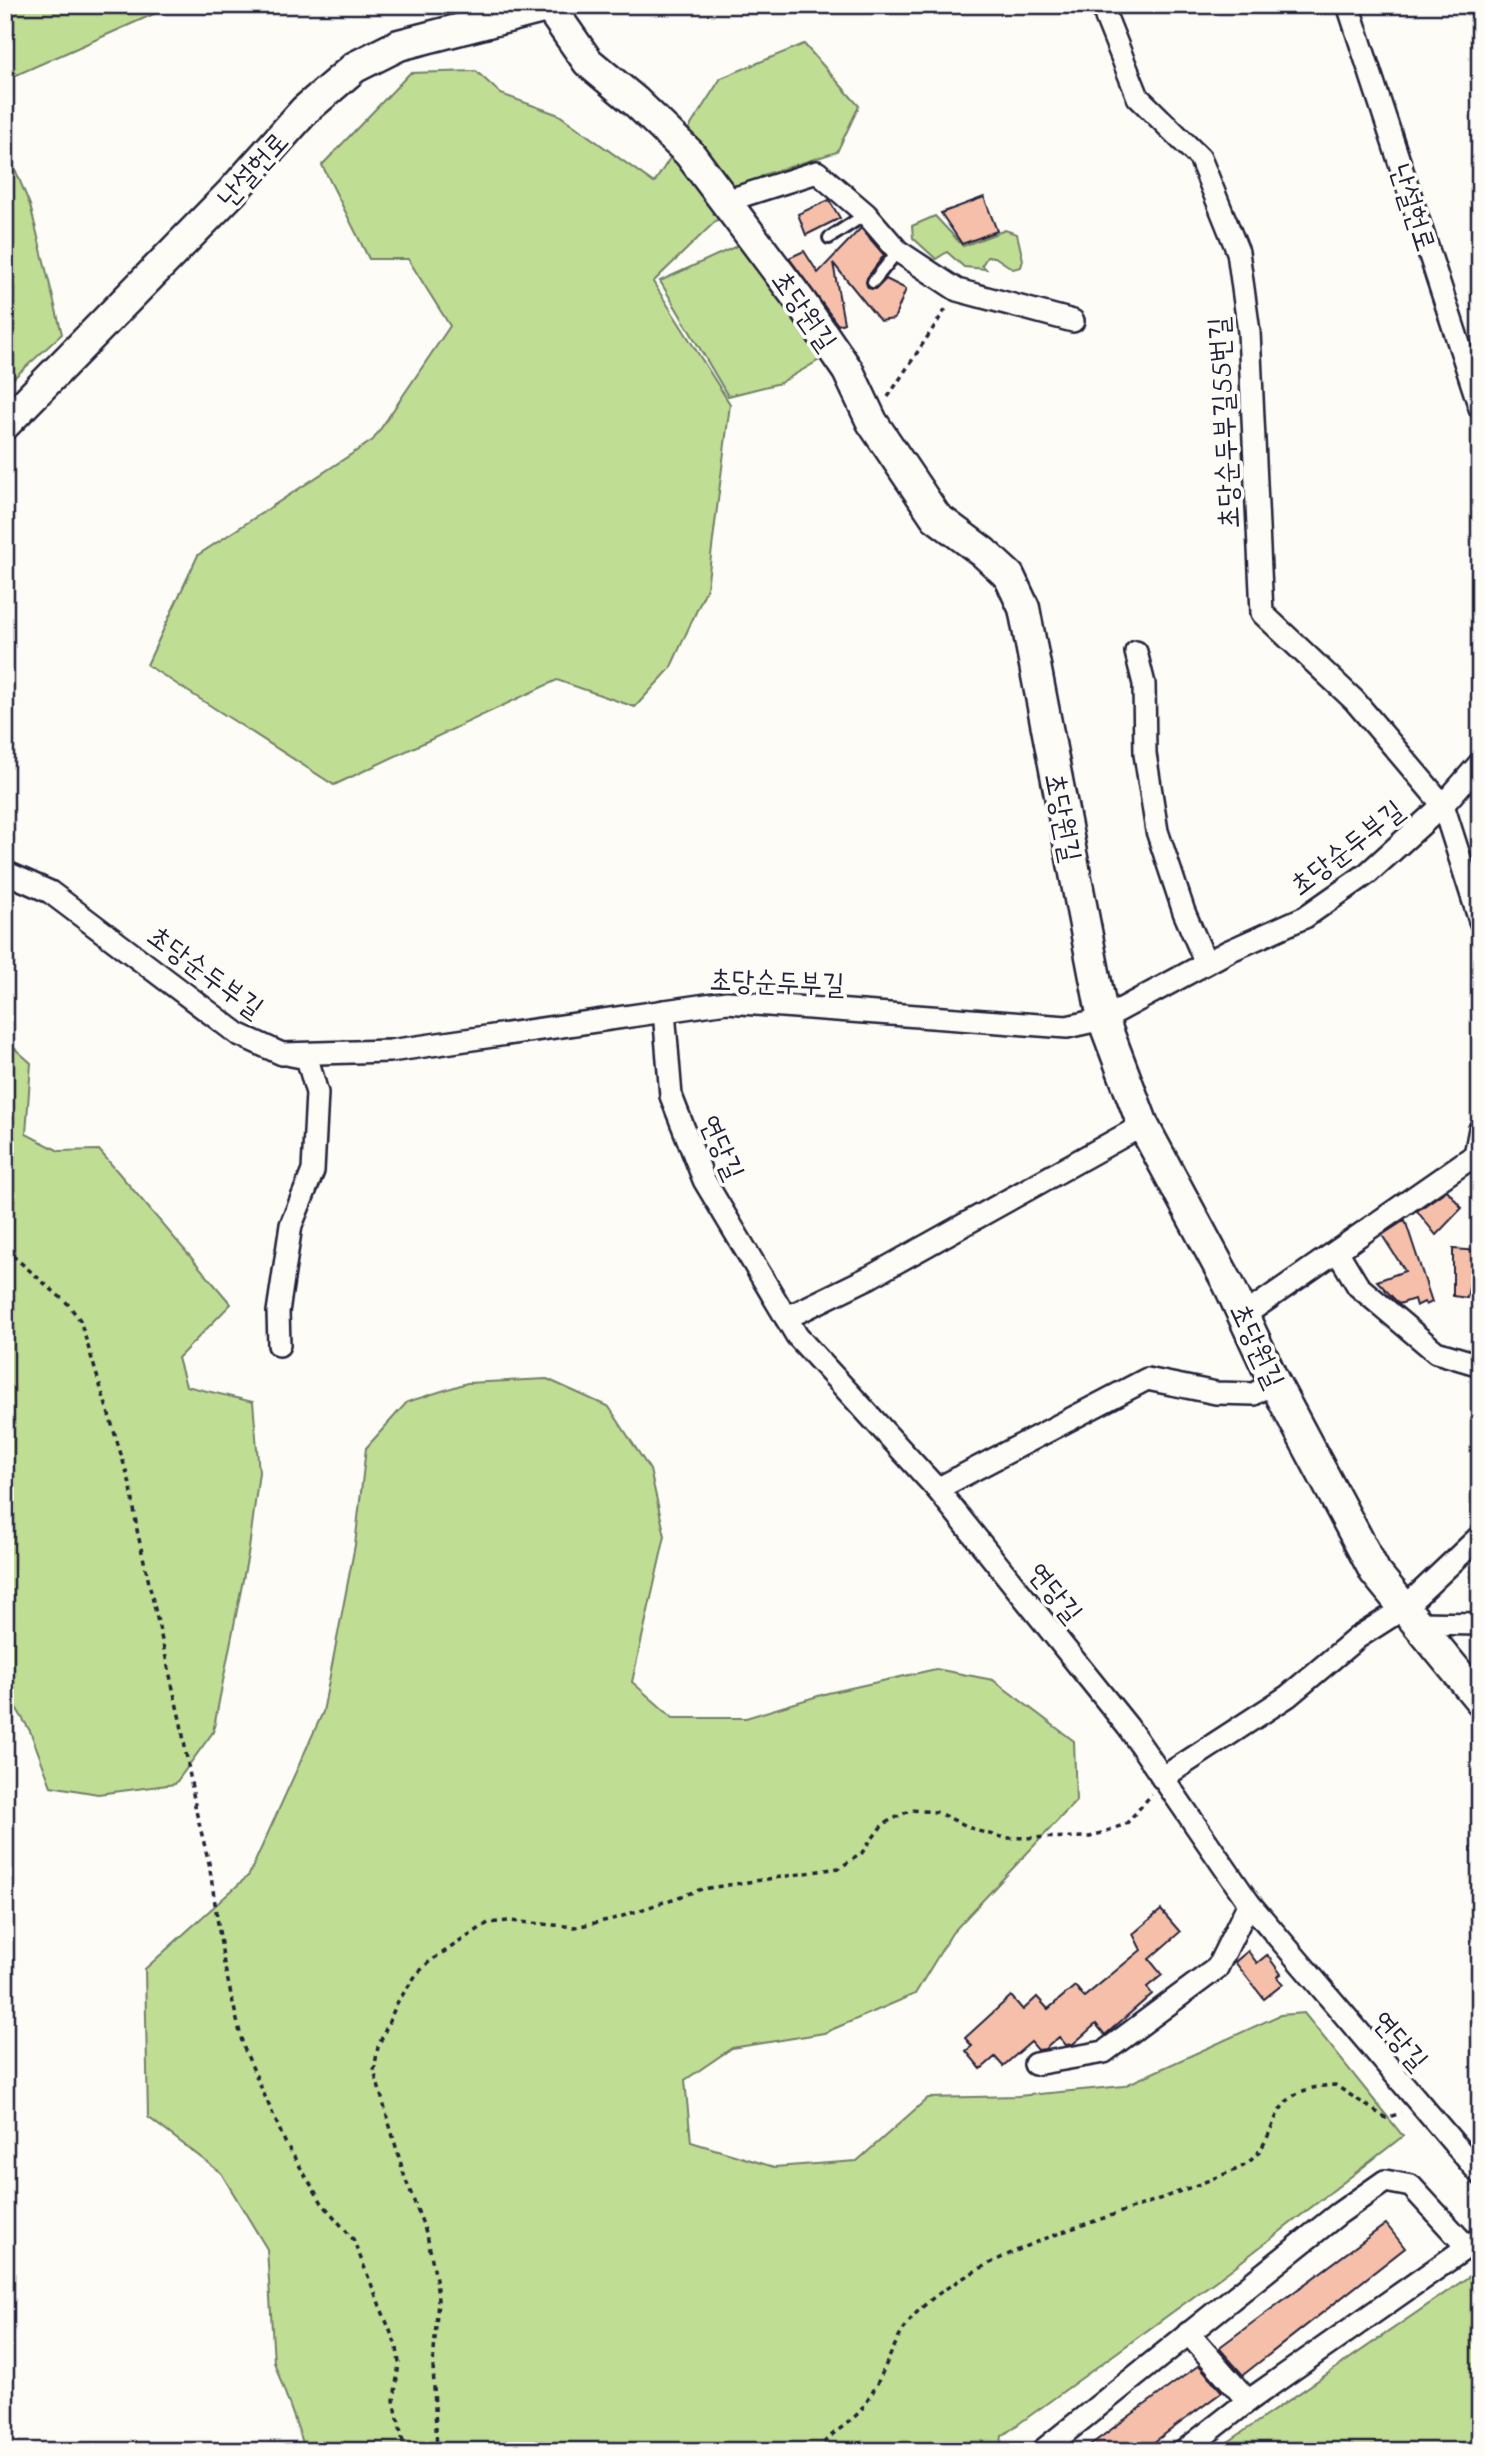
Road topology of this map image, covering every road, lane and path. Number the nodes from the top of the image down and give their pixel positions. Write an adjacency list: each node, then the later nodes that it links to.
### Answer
1 (1106, 5): 17 (street, 초당순두부길55번길)
2 (1348, 5): 12 (street, 난설헌로)
3 (552, 6): 4 (street, 난설헌로); 5 (street, 초당원길)
4 (512, 9): 14 (street, 난설헌로)
5 (726, 201): 6 (street); 13 (street, 초당원길)
6 (866, 214): 7 (lane); 8 (street)
7 (829, 239)
8 (898, 251): 9 (lane); 10 (street)
9 (873, 282)
10 (957, 290): 11 (street); 13 (path)
11 (1073, 321)
12 (1480, 408)
13 (872, 422): 22 (street, 초당원길)
14 (5, 424)
15 (1136, 652): 20 (street)
16 (1480, 763): 17 (street, 초당순두부길)
17 (1443, 805): 19 (street); 20 (street, 초당순두부길)
18 (5, 872): 23 (street, 초당순두부길)
19 (1480, 920)
20 (1206, 963): 22 (street, 초당순두부길)
21 (664, 1011): 22 (street, 초당순두부길); 23 (street, 초당순두부길); 30 (street, 연당길)
22 (1103, 1019): 24 (street, 초당원길)
23 (282, 1054): 31 (street)
24 (1143, 1125): 29 (street, 초당원길); 30 (street)
25 (1480, 1129): 26 (street)
26 (1478, 1157): 28 (street)
27 (5, 1249): 47 (path)
28 (1337, 1251): 29 (street); 32 (street)
29 (1243, 1316): 33 (street, 초당원길)
30 (786, 1318): 34 (street, 연당길)
31 (279, 1345)
32 (1480, 1365)
33 (1274, 1382): 34 (street); 36 (street, 초당원길)
34 (937, 1489): 39 (street, 연당길)
35 (1480, 1536): 36 (street)
36 (1410, 1615): 37 (street); 38 (street, 초당원길); 39 (street)
37 (1480, 1624)
38 (1480, 1700)
39 (1164, 1781): 40 (street, 연당길); 48 (path)
40 (1249, 1903): 41 (street); 42 (street, 연당길)
41 (1035, 2064)
42 (1422, 2107): 43 (street, 연당길); 49 (path)
43 (1480, 2174)
44 (1474, 2242): 45 (street); 46 (street)
45 (1188, 2333): 46 (street); 50 (street)
46 (1248, 2401): 51 (street)
47 (405, 2451)
48 (437, 2451)
49 (818, 2451)
50 (1042, 2451)
51 (1184, 2451)

